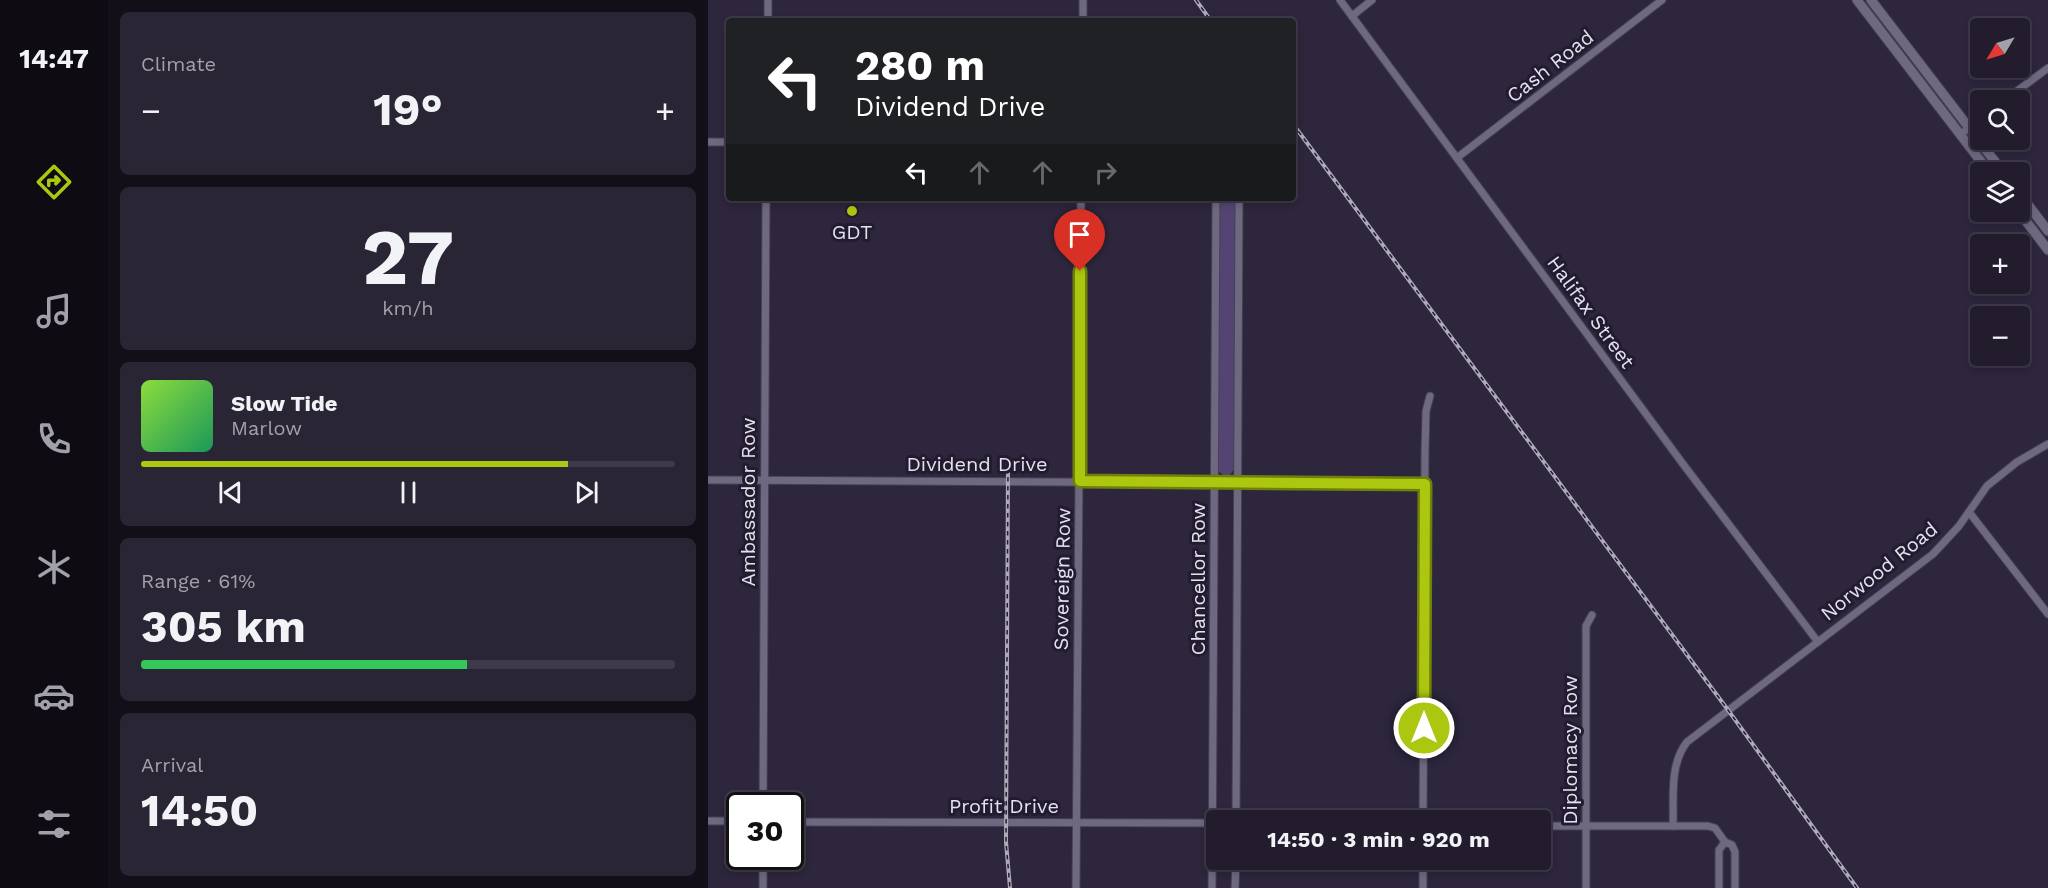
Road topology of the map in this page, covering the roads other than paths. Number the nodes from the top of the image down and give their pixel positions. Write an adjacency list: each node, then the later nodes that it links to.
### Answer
1 (768, 0): 9 (street)
2 (1083, 0): 10 (street)
3 (1340, 0): 8 (street, Halifax Street)
4 (1372, 0): 8 (street)
5 (1662, 0): 21 (street, Cash Road)
6 (1872, 0): 7 (street); 11 (main road)
7 (1860, 4): 12 (main road)
8 (1352, 16): 21 (street, Halifax Street)
9 (768, 18)
10 (1083, 18)
11 (1891, 26): 12 (main road); 14 (main road)
12 (1882, 33): 15 (main road)
13 (2048, 68): 16 (street)
14 (1929, 76): 15 (main road); 17 (main road)
15 (1920, 83): 18 (main road)
16 (2018, 90)
17 (1969, 128): 18 (street); 23 (main road)
18 (1960, 135): 22 (main road)
19 (708, 142): 20 (street)
20 (726, 142)
21 (1458, 158): 45 (street, Halifax Street)
22 (1981, 162)
23 (1995, 162)
24 (766, 201): 37 (street, Ambassador Row)
25 (1081, 201): 38 (street, Sovereign Row)
26 (1216, 201): 39 (street, Chancellor Row)
27 (1239, 201): 40 (street, Chancellor Row)
28 (2030, 208): 29 (main road)
29 (2033, 212): 30 (main road); 32 (main road)
30 (2030, 213)
31 (2026, 222): 33 (main road)
32 (2048, 231)
33 (2048, 250)
34 (1430, 396): 41 (street)
35 (2048, 444): 42 (street, Norwood Road)
36 (708, 480): 37 (street, Dividend Drive)
37 (764, 480): 38 (street, Dividend Drive); 46 (street, Ambassador Row)
38 (1080, 481): 39 (street, Dividend Drive); 53 (street, Sovereign Row)
39 (1215, 483): 40 (street, Dividend Drive); 47 (street, Chancellor Row)
40 (1237, 483): 41 (street, Dividend Drive); 48 (street, Chancellor Row)
41 (1425, 484): 49 (street)
42 (1969, 512): 43 (street); 45 (street, Norwood Road)
43 (2048, 614)
44 (1592, 615): 56 (street, Diplomacy Row)
45 (1818, 642): 57 (street, Norwood Road)
46 (763, 792)
47 (1214, 810)
48 (1236, 810)
49 (1424, 810)
50 (708, 821): 51 (street)
51 (726, 821)
52 (804, 822): 53 (street, Profit Drive)
53 (1077, 823): 54 (street, Profit Drive); 64 (street, Sovereign Row)
54 (1206, 823)
55 (1551, 826): 56 (street)
56 (1586, 826): 57 (street); 68 (street, Diplomacy Row)
57 (1673, 826): 58 (street)
58 (1725, 842): 69 (street); 70 (street)
59 (763, 870): 63 (street)
60 (1213, 870): 65 (street, Chancellor Row)
61 (1236, 870): 66 (street)
62 (1423, 870): 67 (street)
63 (763, 888)
64 (1076, 888)
65 (1212, 888)
66 (1235, 888)
67 (1423, 888)
68 (1586, 888)
69 (1719, 888)
70 (1735, 888)

